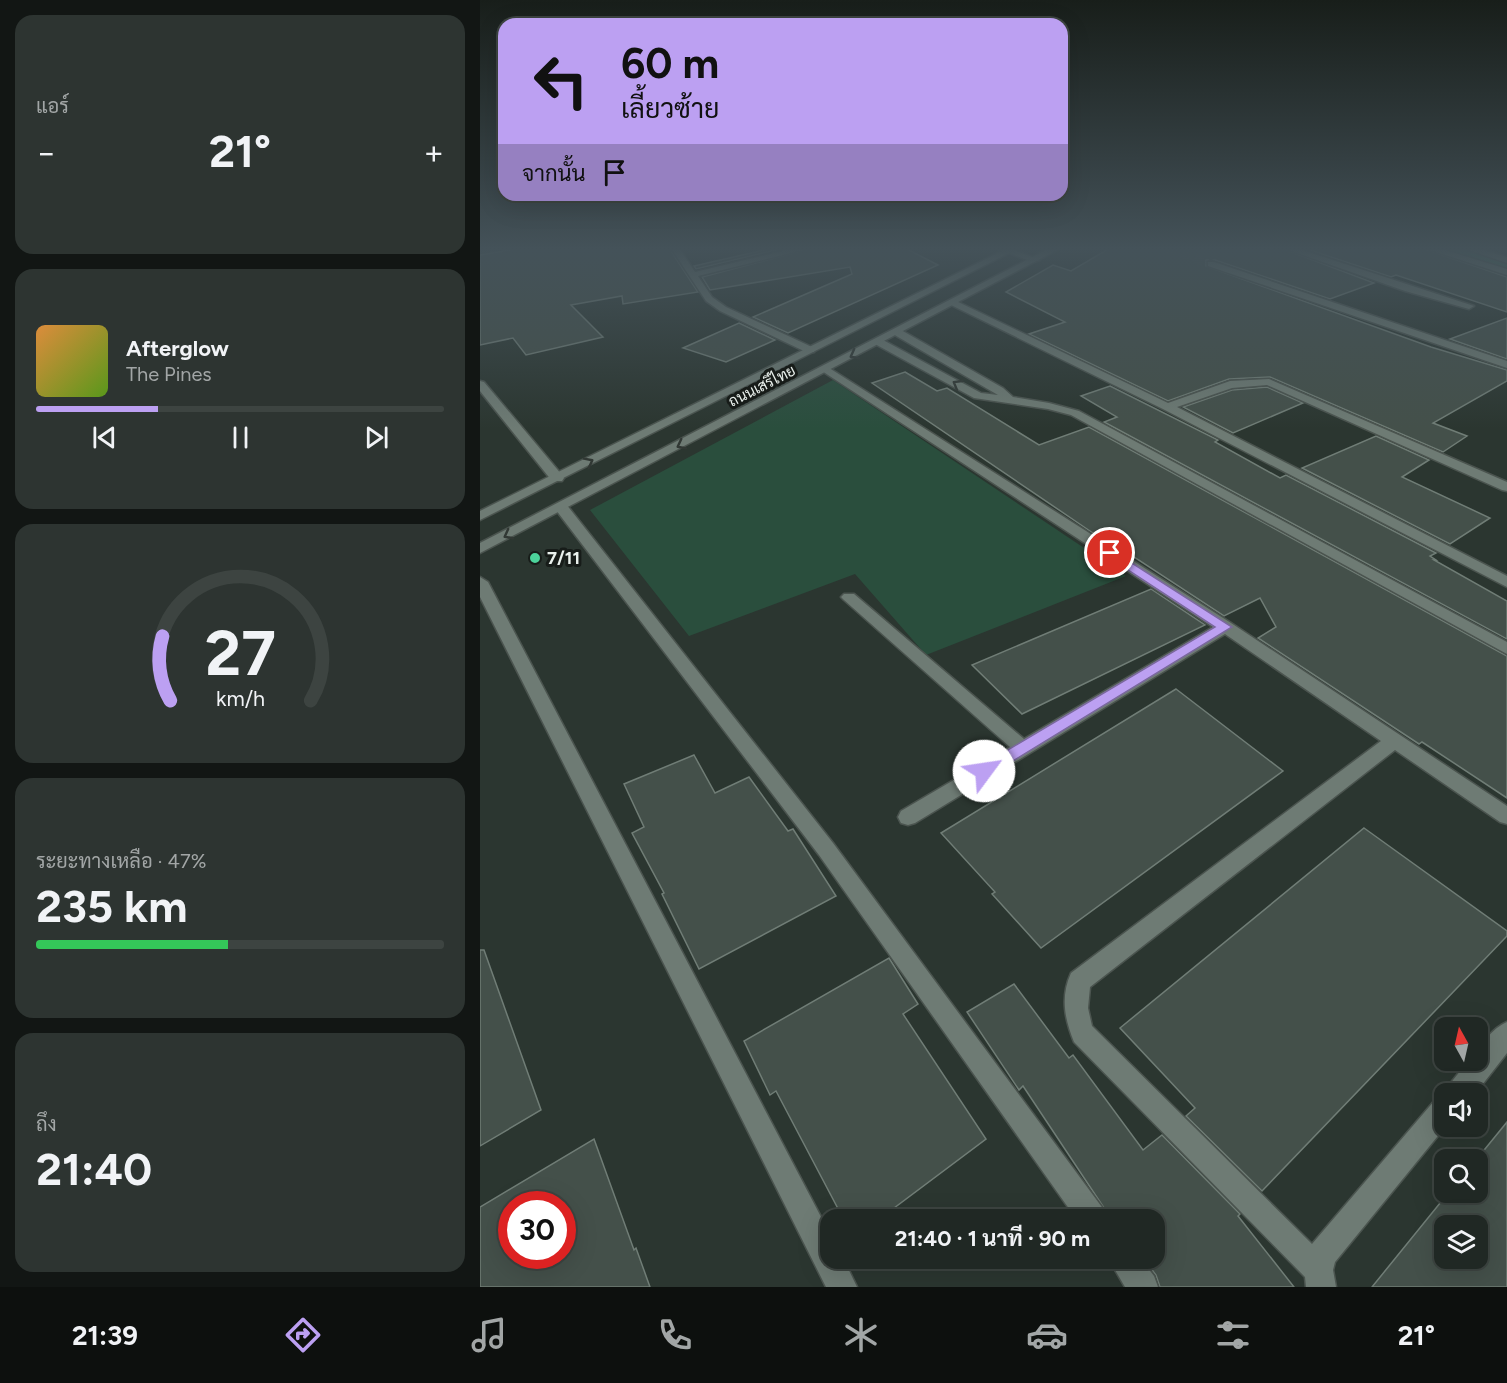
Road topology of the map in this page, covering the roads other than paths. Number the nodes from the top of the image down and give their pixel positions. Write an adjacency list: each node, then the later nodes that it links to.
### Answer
1 (722, 308): 8 (street)
2 (892, 308): 8 (street, ถนนเสรีไทย)
3 (944, 308): 6 (street, ถนนเสรีไทย)
4 (964, 308): 15 (street)
5 (1340, 308): 11 (street)
6 (897, 332): 7 (street, ถนนเสรีไทย); 9 (street)
7 (879, 342): 10 (street); 12 (street, ถนนเสรีไทย, one-way to 12)
8 (810, 350): 16 (street, ถนนเสรีไทย, one-way to 8)
9 (936, 355): 10 (street); 14 (street)
10 (917, 362): 14 (street, one-way to 10)
11 (1507, 365)
12 (826, 369): 18 (street, ถนนเสรีไทย, one-way to 18); 24 (street)
13 (480, 384): 16 (street)
14 (1011, 402): 25 (street)
15 (1167, 407): 17 (street); 22 (street)
16 (557, 478): 19 (street, ถนนเสรีไทย)
17 (1507, 487)
18 (561, 507): 20 (street, ถนนเสรีไทย, one-way to 20); 33 (street)
19 (480, 516)
20 (480, 549)
21 (480, 582): 36 (street)
22 (1507, 582)
23 (849, 597): 27 (street)
24 (1225, 627): 26 (street); 27 (street)
25 (1507, 649)
26 (1395, 740): 28 (street); 35 (street)
27 (1023, 748): 29 (street)
28 (1507, 816)
29 (908, 817)
30 (1507, 1034): 31 (street)
31 (1467, 1083)
32 (1434, 1121): 35 (street)
33 (1086, 1209)
34 (1130, 1269): 37 (street)
35 (1319, 1279)
36 (842, 1287)
37 (1143, 1287)

